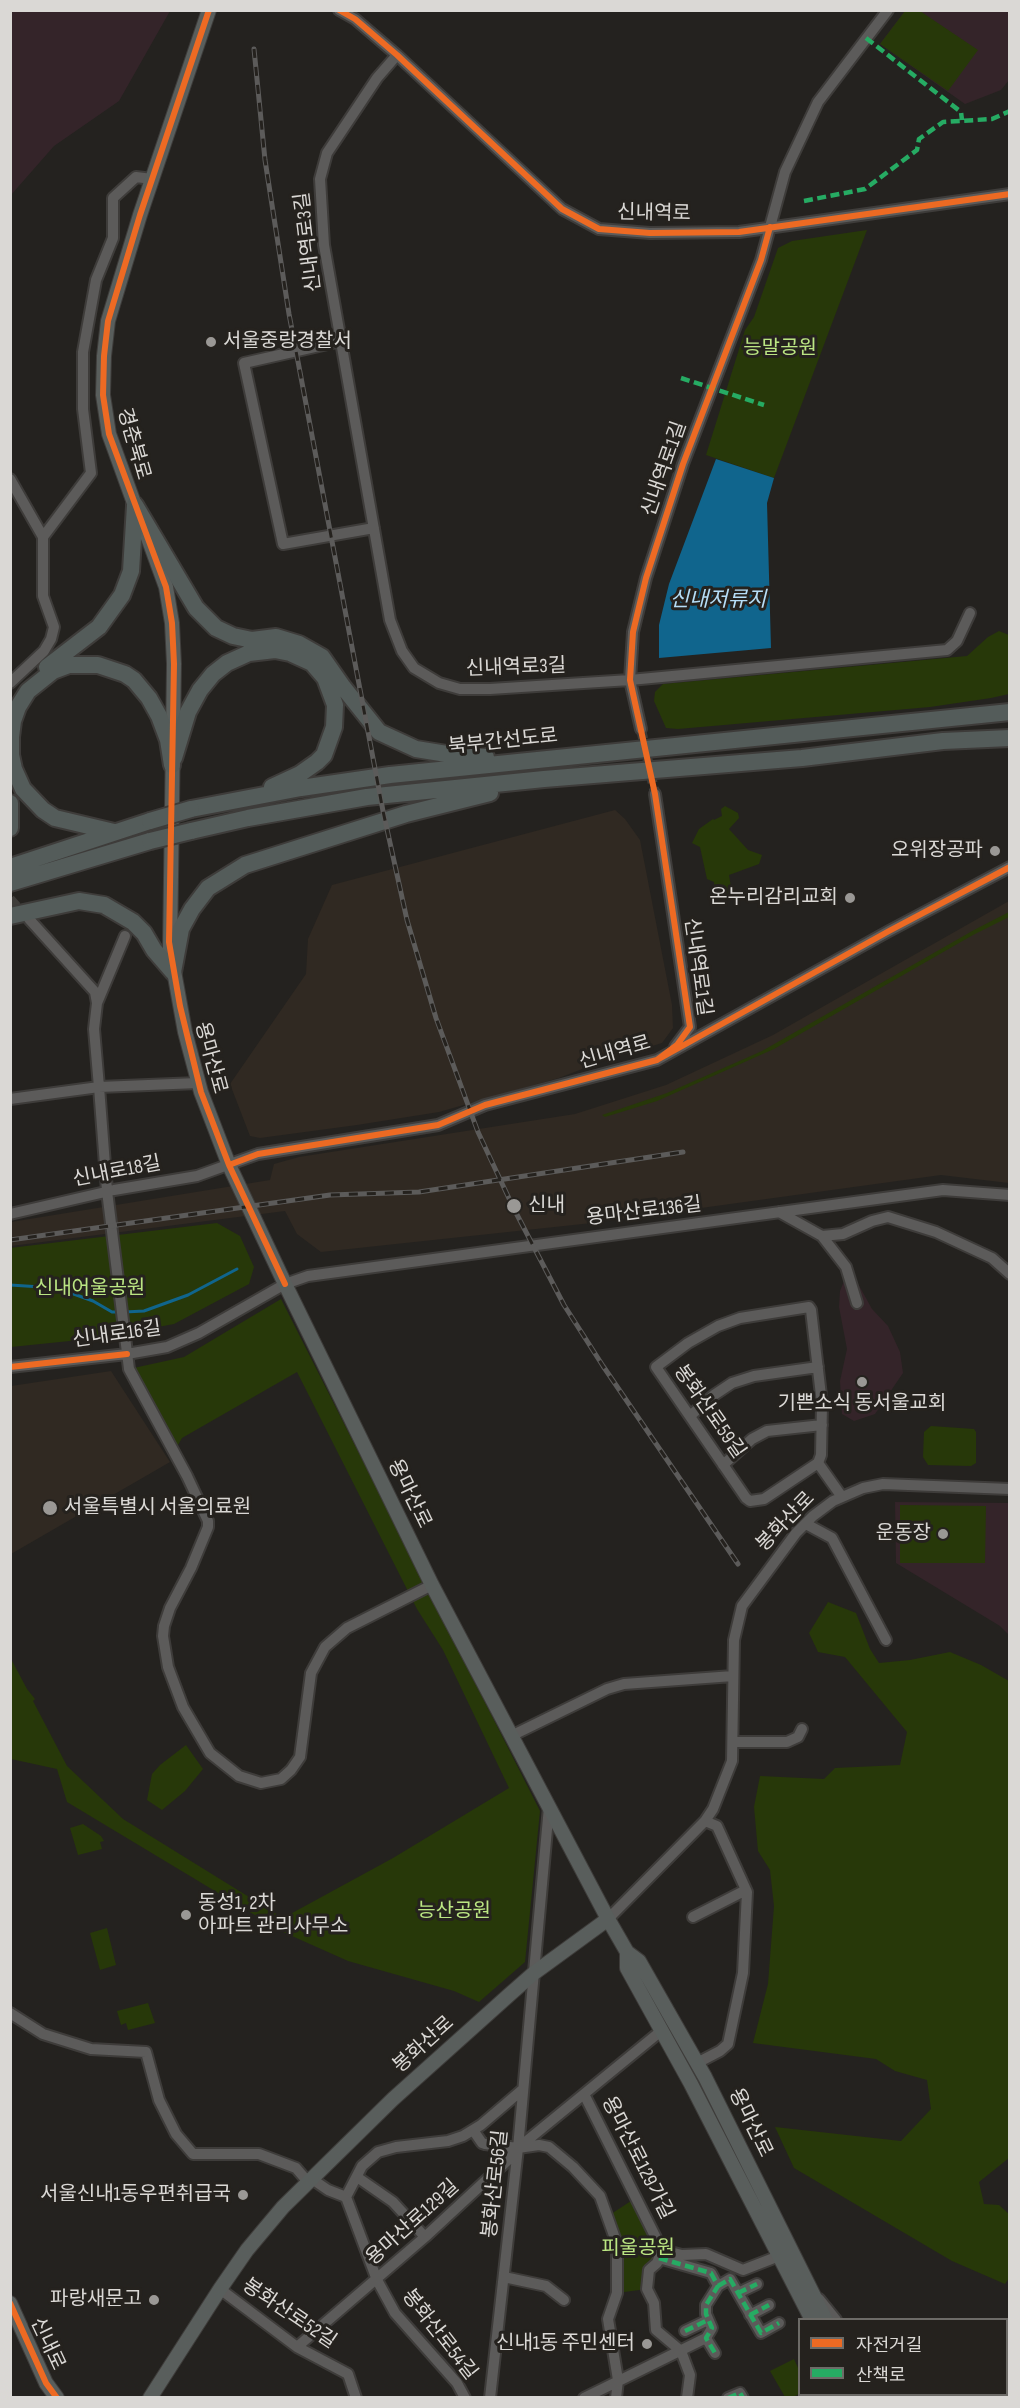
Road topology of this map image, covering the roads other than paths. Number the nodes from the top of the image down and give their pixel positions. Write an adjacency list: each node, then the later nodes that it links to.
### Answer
1 (209, 10): 5 (main road, 경춘북로)
2 (339, 10): 4 (street, 신내역로)
3 (888, 10): 7 (street, 신내역로1길)
4 (397, 55): 7 (street, 신내역로); 8 (street, 신내역로3길)
5 (152, 178): 10 (main road, 경춘북로); 12 (street)
6 (1010, 194): 7 (street, 신내역로)
7 (770, 226): 15 (street, 신내역로1길)
8 (341, 341): 11 (street, 신내역로3길); 11 (street)
9 (10, 479): 12 (street)
10 (135, 505): 16 (highway); 22 (highway); 23 (main road, 경춘북로)
11 (374, 528): 15 (street, 신내역로3길)
12 (43, 537): 14 (street)
13 (970, 613): 15 (street, 신내역로3길)
14 (12, 677)
15 (630, 680): 18 (street, 신내역로1길)
16 (10, 703)
17 (1010, 712): 22 (highway, 북부간선도로)
18 (641, 729)
19 (1010, 738): 20 (highway, 북부간선도로)
20 (943, 741): 21 (highway); 24 (highway, 북부간선도로)
21 (1010, 746)
22 (535, 759): 26 (highway, 북부간선도로)
23 (172, 765): 26 (highway); 28 (main road, 경춘북로); 30 (highway)
24 (544, 779): 33 (highway, 북부간선도로, bridge); 37 (highway)
25 (655, 794): 39 (street, 신내역로1길)
26 (246, 798): 30 (highway, 북부간선도로, bridge)
27 (10, 803): 29 (highway)
28 (171, 825): 37 (main road, 용마산로)
29 (10, 828)
30 (114, 832): 31 (highway, 북부간선도로)
31 (10, 867)
32 (1010, 867): 39 (street, 신내역로)
33 (10, 883)
34 (10, 916): 37 (highway)
35 (29, 919): 38 (street)
36 (125, 936): 38 (street)
37 (173, 972): 40 (main road, 용마산로)
38 (97, 1003): 41 (street)
39 (657, 1060): 43 (street, 신내역로)
40 (198, 1083): 41 (street); 43 (main road, 용마산로)
41 (99, 1087): 42 (street); 44 (street)
42 (10, 1099)
43 (229, 1165): 44 (street, 신내로18길); 50 (main road, 용마산로)
44 (107, 1191): 47 (street, 신내로18길); 52 (street)
45 (1010, 1195): 46 (street, 용마산로136길)
46 (779, 1212): 48 (street); 50 (street, 용마산로136길)
47 (10, 1214)
48 (822, 1236): 49 (street); 51 (street)
49 (1010, 1275)
50 (285, 1284): 52 (street, 신내로16길); 62 (main road, 용마산로)
51 (857, 1303)
52 (127, 1354): 53 (street, 신내로16길); 62 (street)
53 (10, 1366)
54 (818, 1367): 55 (street); 55 (street, 봉화산로59길); 56 (street, 봉화산로59길)
55 (690, 1416): 58 (street, 봉화산로59길)
56 (822, 1425): 57 (street, 봉화산로59길); 58 (street)
57 (818, 1463): 58 (street, 봉화산로59길); 60 (street)
58 (723, 1465)
59 (1010, 1489): 60 (street, 봉화산로)
60 (842, 1497): 61 (street, 봉화산로)
61 (806, 1524): 63 (street); 64 (street, 봉화산로)
62 (432, 1585): 66 (main road, 용마산로)
63 (886, 1640)
64 (733, 1676): 66 (street); 67 (street, 봉화산로)
65 (802, 1729): 67 (street)
66 (512, 1736): 68 (main road, 용마산로)
67 (733, 1742): 69 (street, 봉화산로)
68 (549, 1807): 72 (main road, 용마산로); 74 (street, 봉화산로56길)
69 (705, 1821): 70 (street); 72 (street, 봉화산로)
70 (746, 1890): 71 (street); 77 (street)
71 (693, 1917)
72 (608, 1919): 73 (main road, 용마산로); 74 (main road, 봉화산로)
73 (627, 1952): 76 (main road, 용마산로); 77 (main road, 용마산로)
74 (534, 1973): 78 (street, 봉화산로56길); 83 (main road, 봉화산로)
75 (10, 2013): 83 (street)
76 (662, 2031): 79 (street, 용마산로129길); 87 (main road, 용마산로)
77 (697, 2063): 93 (main road, 용마산로)
78 (522, 2090): 80 (street); 81 (street, 봉화산로56길)
79 (584, 2094): 81 (street, 용마산로129길); 86 (street, 용마산로129가길)
80 (473, 2130): 81 (street); 82 (street)
81 (518, 2148): 85 (street, 용마산로129길); 88 (street, 봉화산로56길); 110 (street)
82 (357, 2177): 84 (street); 85 (street)
83 (310, 2181): 84 (street); 92 (main road, 봉화산로)
84 (346, 2197): 89 (street, 봉화산로54길)
85 (425, 2237): 89 (street, 용마산로129길)
86 (661, 2254): 87 (street); 91 (street); 108 (street)
87 (778, 2256): 93 (main road, 용마산로)
88 (504, 2277): 95 (street); 115 (street, 봉화산로56길)
89 (377, 2280): 107 (street, 용마산로129길); 114 (street, 봉화산로54길)
90 (757, 2284): 94 (street)
91 (718, 2286): 94 (street); 103 (street)
92 (220, 2289): 107 (street, 봉화산로52길); 112 (main road, 봉화산로)
93 (804, 2290): 99 (street); 100 (main road, 용마산로); 101 (main road, 용마산로); 102 (street)
94 (738, 2293): 98 (street)
95 (564, 2300)
96 (10, 2303): 111 (main road, 신내로)
97 (769, 2305): 98 (street)
98 (750, 2314): 104 (street)
99 (805, 2318)
100 (812, 2318)
101 (824, 2318)
102 (835, 2318)
103 (708, 2320): 105 (street); 106 (street)
104 (779, 2323)
105 (685, 2331)
106 (706, 2338): 108 (street); 109 (street)
107 (297, 2346): 113 (street, 봉화산로52길)
108 (681, 2351): 110 (street); 118 (street)
109 (715, 2353)
110 (618, 2380): 116 (street); 117 (street)
111 (57, 2397)
112 (150, 2397)
113 (356, 2397)
114 (465, 2397)
115 (490, 2397)
116 (584, 2397)
117 (616, 2397)
118 (687, 2397)
119 (728, 2397): 120 (street)
120 (743, 2397)

